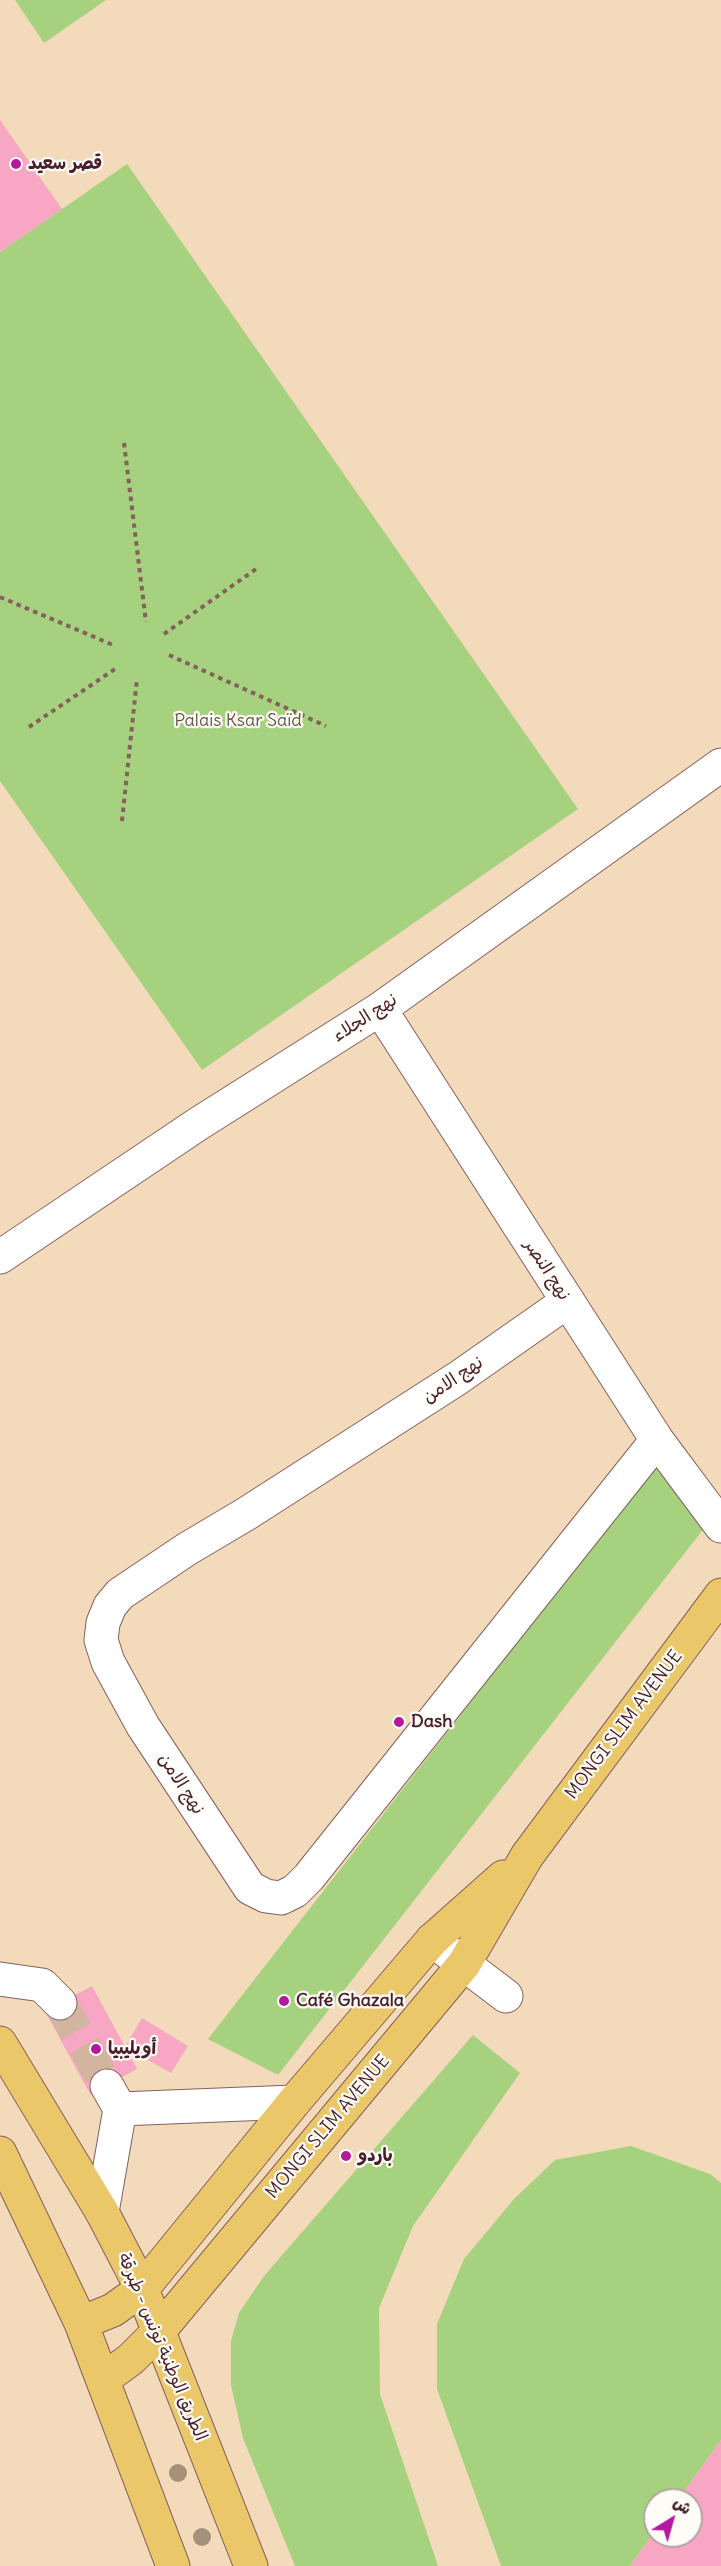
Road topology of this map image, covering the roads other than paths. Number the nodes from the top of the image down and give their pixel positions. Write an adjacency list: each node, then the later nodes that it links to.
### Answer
1 (721, 765): 2 (street, نهج الجلاء)
2 (380, 1009): 3 (street, نهج الجلاء); 4 (street, نهج النصر)
3 (0, 1257)
4 (568, 1301): 5 (street, نهج النصر); 5 (street, نهج الامن)
5 (657, 1440): 6 (street, نهج النصر)
6 (721, 1526)
7 (721, 1595): 8 (main road, MONGI SLIM AVENUE)
8 (527, 1856): 9 (main road, MONGI SLIM AVENUE); 10 (main road, MONGI SLIM AVENUE)
9 (432, 1940): 10 (street); 15 (main road, MONGI SLIM AVENUE)
10 (464, 1964): 12 (street); 20 (main road, MONGI SLIM AVENUE)
11 (0, 1979): 13 (street)
12 (506, 1996)
13 (60, 2003)
14 (0, 2043): 17 (main road, الطريق الوطنية تونس - طبرقة)
15 (294, 2102): 17 (street); 18 (main road, MONGI SLIM AVENUE)
16 (0, 2153): 19 (main road)
17 (102, 2212): 18 (main road, الطريق الوطنية تونس - طبرقة)
18 (142, 2289): 19 (main road, MONGI SLIM AVENUE); 20 (main road, الطريق الوطنية تونس - طبرقة)
19 (81, 2323): 21 (main road)
20 (159, 2331): 21 (main road, MONGI SLIM AVENUE); 23 (main road, الطريق الوطنية تونس - طبرقة)
21 (102, 2376): 22 (main road)
22 (172, 2566)
23 (251, 2566)

